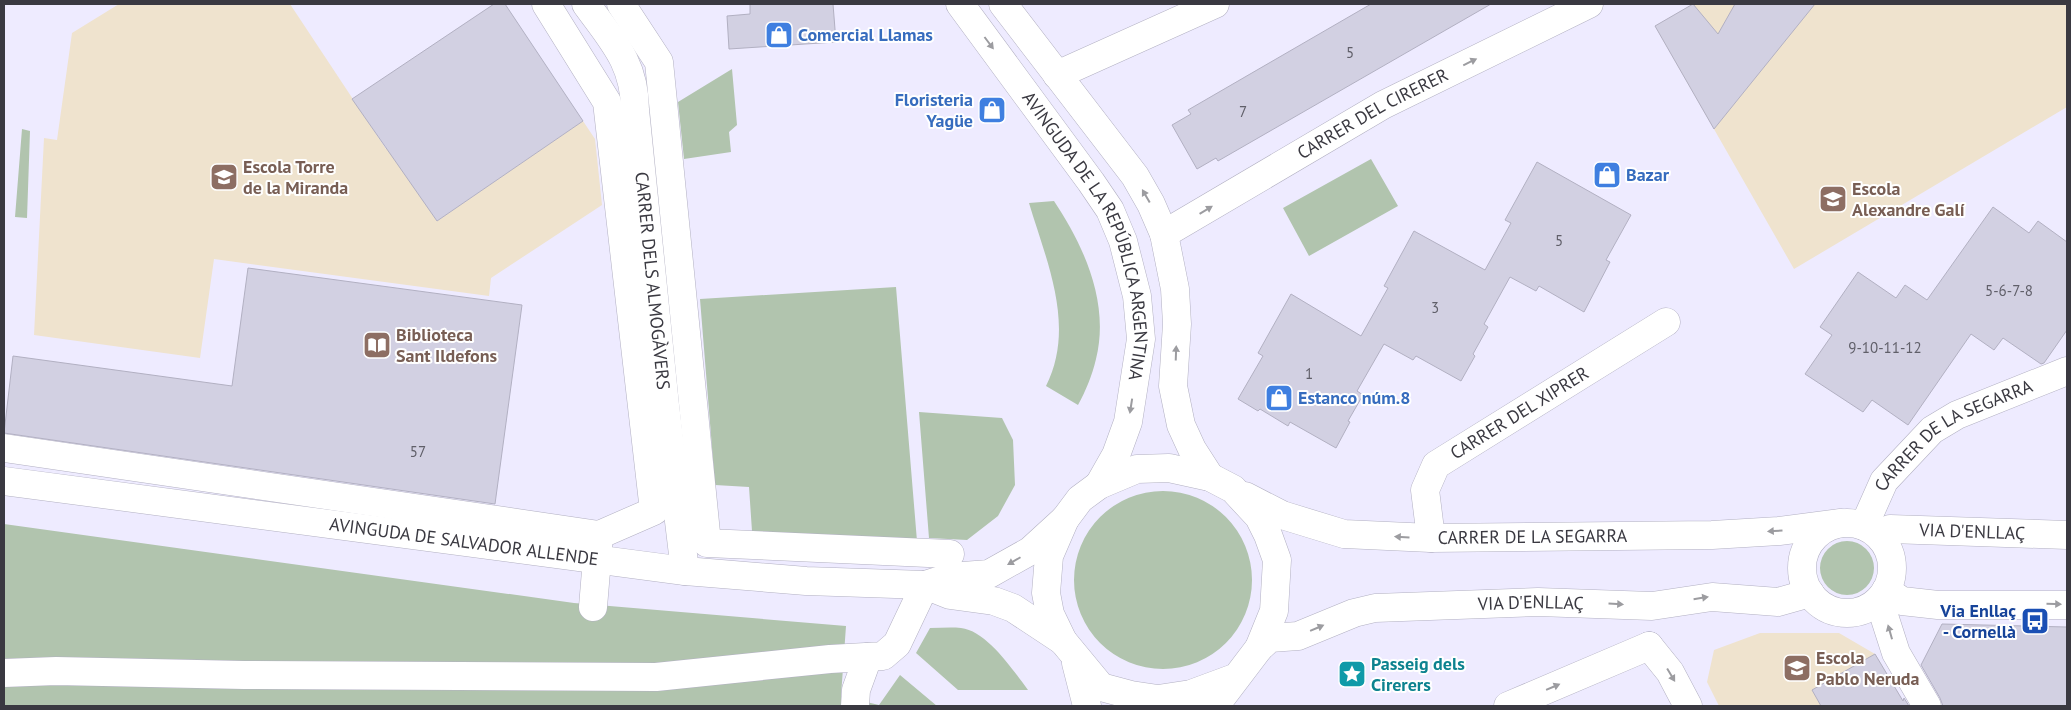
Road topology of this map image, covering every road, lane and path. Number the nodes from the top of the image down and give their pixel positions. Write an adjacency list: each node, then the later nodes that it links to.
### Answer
1 (546, 4): 20 (street)
2 (586, 4): 22 (street, CARRER DELS ALMOGÀVERS)
3 (621, 4): 21 (street)
4 (960, 4): 15 (street, AVINGUDA DE LA REPÚBLICA ARGENTINA, one-way to 15)
5 (1004, 4): 8 (street, AVINGUDA DE LA REPÚBLICA ARGENTINA)
6 (1215, 4): 8 (street)
7 (1589, 4): 9 (street, CARRER DEL CIRERER, one-way to 7)
8 (1056, 75): 9 (street, AVINGUDA DE LA REPÚBLICA ARGENTINA, one-way to 8)
9 (1164, 234): 14 (street, AVINGUDA DE LA REPÚBLICA ARGENTINA, one-way to 9)
10 (1666, 322): 19 (street, CARRER DEL XIPRER)
11 (2067, 371): 17 (street, CARRER DE LA SEGARRA)
12 (4, 448): 20 (street)
13 (4, 481): 20 (street, AVINGUDA DE SALVADOR ALLENDE)
14 (1221, 483): 15 (street); 19 (street, CARRER DE LA SEGARRA, one-way to 14); 30 (street, AVINGUDA DE LA REPÚBLICA ARGENTINA)
15 (1099, 485): 16 (street)
16 (1065, 519): 23 (street, AVINGUDA DE SALVADOR ALLENDE, one-way to 23); 31 (street)
17 (1862, 529): 18 (street, VIA D'ENLLAÇ); 19 (street, CARRER DE LA SEGARRA, one-way to 19); 24 (street); 25 (street)
18 (2067, 535)
19 (1431, 538)
20 (598, 547): 22 (street, AVINGUDA DE SALVADOR ALLENDE); 28 (street)
21 (950, 554)
22 (685, 571): 23 (street, AVINGUDA DE SALVADOR ALLENDE)
23 (925, 585): 31 (street, AVINGUDA DE SALVADOR ALLENDE); 32 (street)
24 (1810, 593): 25 (street); 27 (street, VIA D'ENLLAÇ, one-way to 24)
25 (1883, 595): 26 (street, one-way to 26); 40 (street, one-way to 25)
26 (2067, 604)
27 (1652, 606): 29 (street); 30 (street, VIA D'ENLLAÇ, one-way to 27)
28 (593, 607)
29 (1649, 646): 38 (street, one-way to 29); 39 (street, one-way to 39)
30 (1259, 648): 34 (street)
31 (1069, 649): 34 (street); 36 (street)
32 (868, 657): 33 (street); 35 (street)
33 (4, 673)
34 (1237, 677): 37 (street)
35 (855, 706)
36 (1087, 706)
37 (1215, 706)
38 (1508, 706)
39 (1688, 706)
40 (1927, 706)

